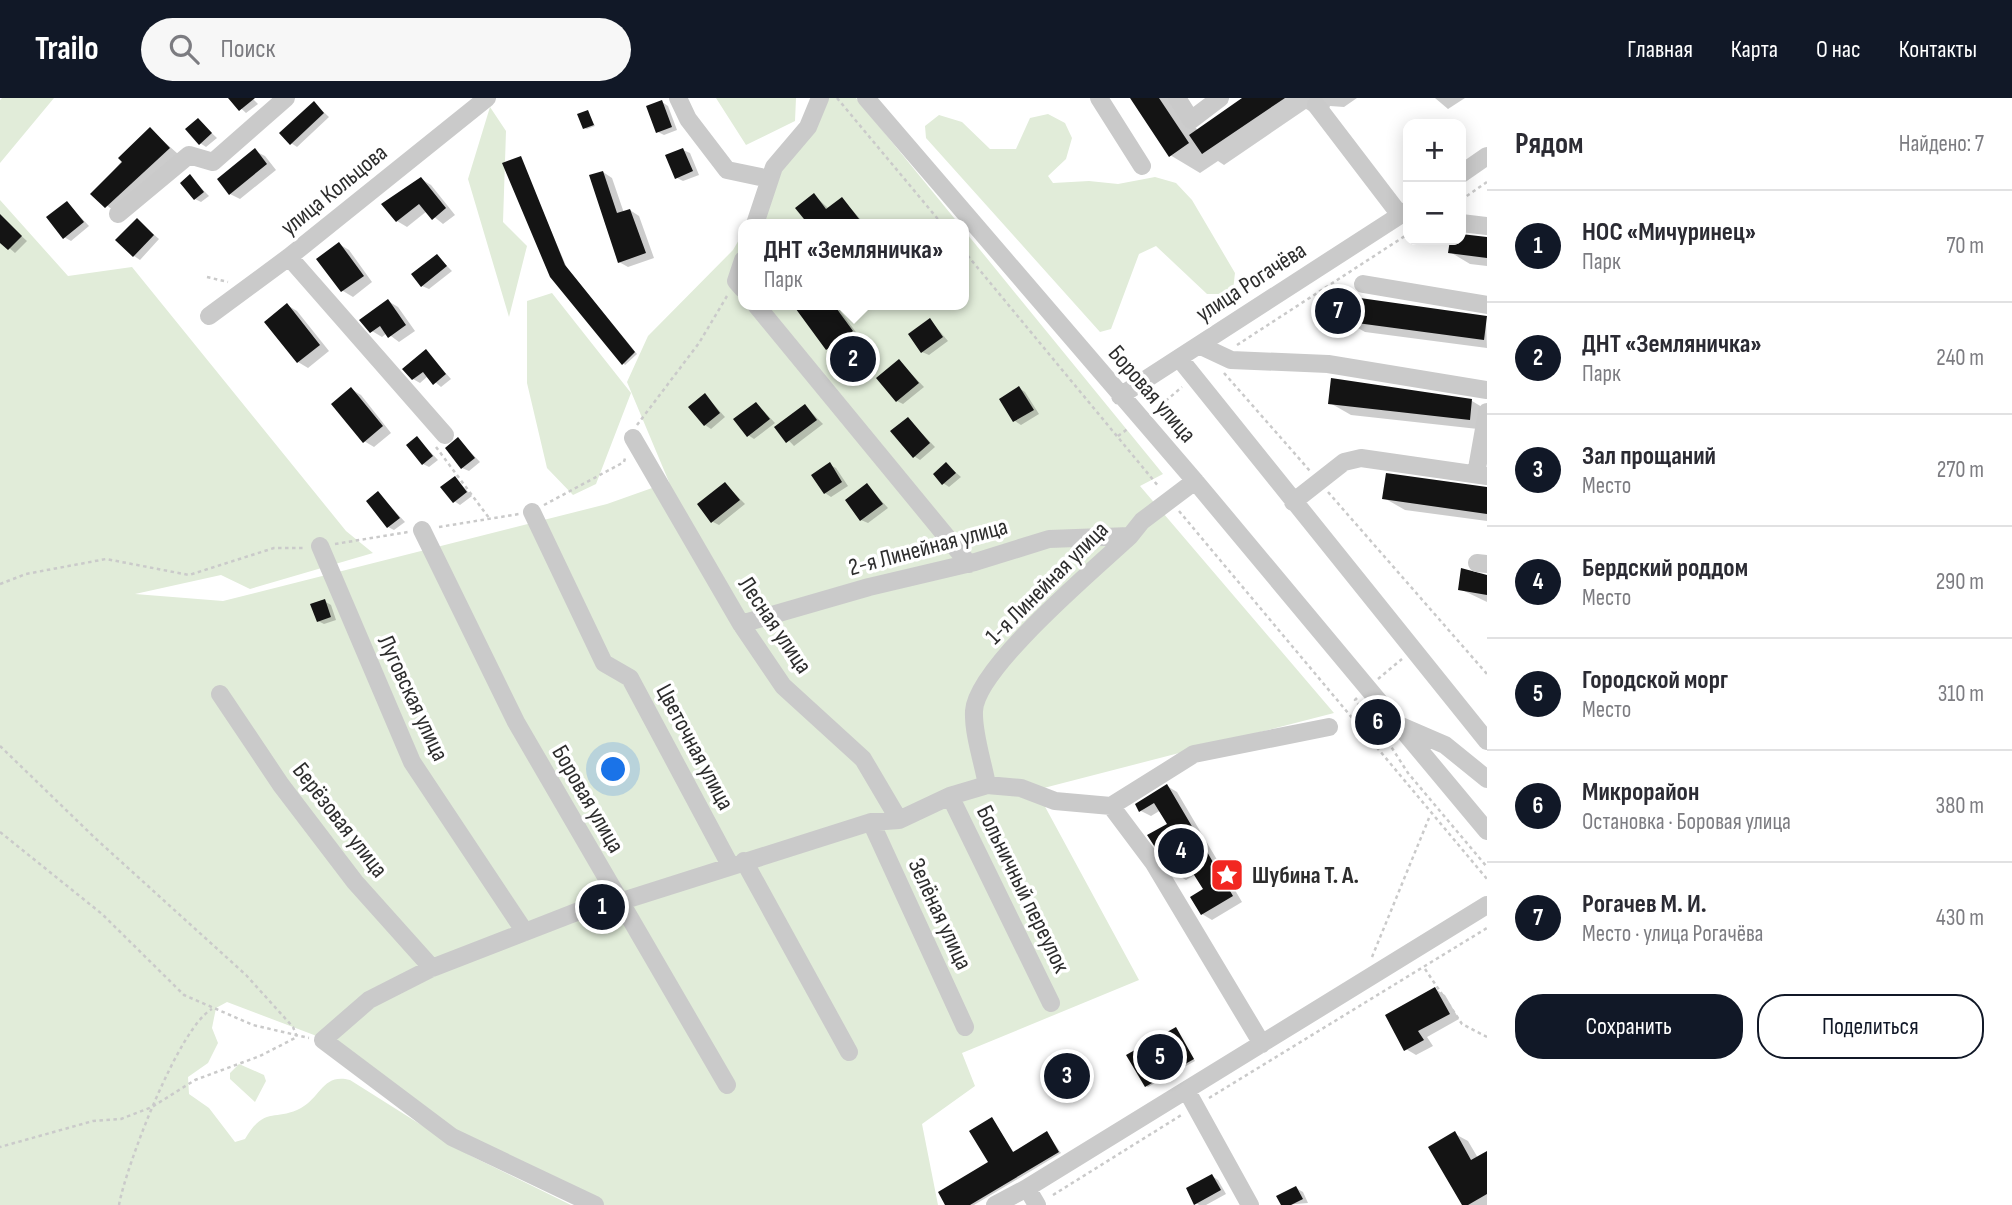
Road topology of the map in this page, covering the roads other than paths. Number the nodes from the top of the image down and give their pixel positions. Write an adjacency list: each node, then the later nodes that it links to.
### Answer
1 (286, 98): 15 (street)
2 (486, 98): 20 (street, улица Кольцова)
3 (678, 98): 13 (street)
4 (820, 98): 13 (street)
5 (866, 98): 28 (street, Боровая улица)
6 (1099, 98): 11 (street)
7 (1177, 98): 8 (street)
8 (1220, 98)
9 (1316, 105): 14 (street)
10 (1487, 156): 12 (street)
11 (1142, 166)
12 (1466, 171)
13 (770, 178): 17 (street)
14 (1403, 212)
15 (118, 214)
16 (1403, 214): 25 (street, улица Рогачёва)
17 (757, 219)
18 (1466, 224): 19 (street)
19 (1487, 226)
20 (289, 257): 24 (street, улица Кольцова); 31 (street)
21 (1363, 284): 22 (street)
22 (1487, 305)
23 (759, 310): 39 (street)
24 (209, 316)
25 (1199, 345): 26 (street, улица Рогачёва); 27 (street)
26 (1179, 358): 28 (street, улица Рогачёва); 34 (street)
27 (1487, 390)
28 (1121, 396): 33 (street, Боровая улица)
29 (1487, 412): 32 (street)
30 (633, 438): 40 (street, Лесная улица)
31 (440, 440)
32 (1481, 475): 34 (street)
33 (1195, 481): 37 (street, 1-я Линейная улица); 42 (street, Боровая улица)
34 (1293, 502): 44 (street)
35 (532, 512): 52 (street, Цветочная улица)
36 (422, 530): 53 (street, Боровая улица)
37 (1130, 536): 39 (street, 2-я Линейная улица); 46 (street, 1-я Линейная улица)
38 (320, 547): 55 (street, Луговская улица)
39 (969, 564): 40 (street, 2-я Линейная улица)
40 (741, 624): 49 (street, Лесная улица)
41 (220, 694): 56 (street, Берёзовая улица)
42 (1397, 724): 45 (street, Боровая улица); 51 (street, Боровая улица)
43 (1329, 727): 48 (street)
44 (1487, 741)
45 (1487, 779)
46 (987, 785): 47 (street); 48 (street)
47 (950, 796): 49 (street); 57 (street, Больничный переулок)
48 (1111, 806): 59 (street)
49 (899, 820): 50 (street)
50 (871, 822): 52 (street); 58 (street, Зелёная улица)
51 (1487, 831)
52 (737, 863): 53 (street); 60 (street, Цветочная улица)
53 (619, 902): 55 (street); 61 (street, Боровая улица)
54 (1487, 905): 59 (street)
55 (525, 932): 56 (street)
56 (432, 968): 64 (street)
57 (1051, 1003)
58 (965, 1027)
59 (1262, 1044): 62 (street)
60 (849, 1052)
61 (727, 1085)
62 (1191, 1098): 63 (street); 67 (street)
63 (1027, 1188): 65 (street); 66 (street)
64 (595, 1205)
65 (995, 1205)
66 (1037, 1205)
67 (1250, 1205)

